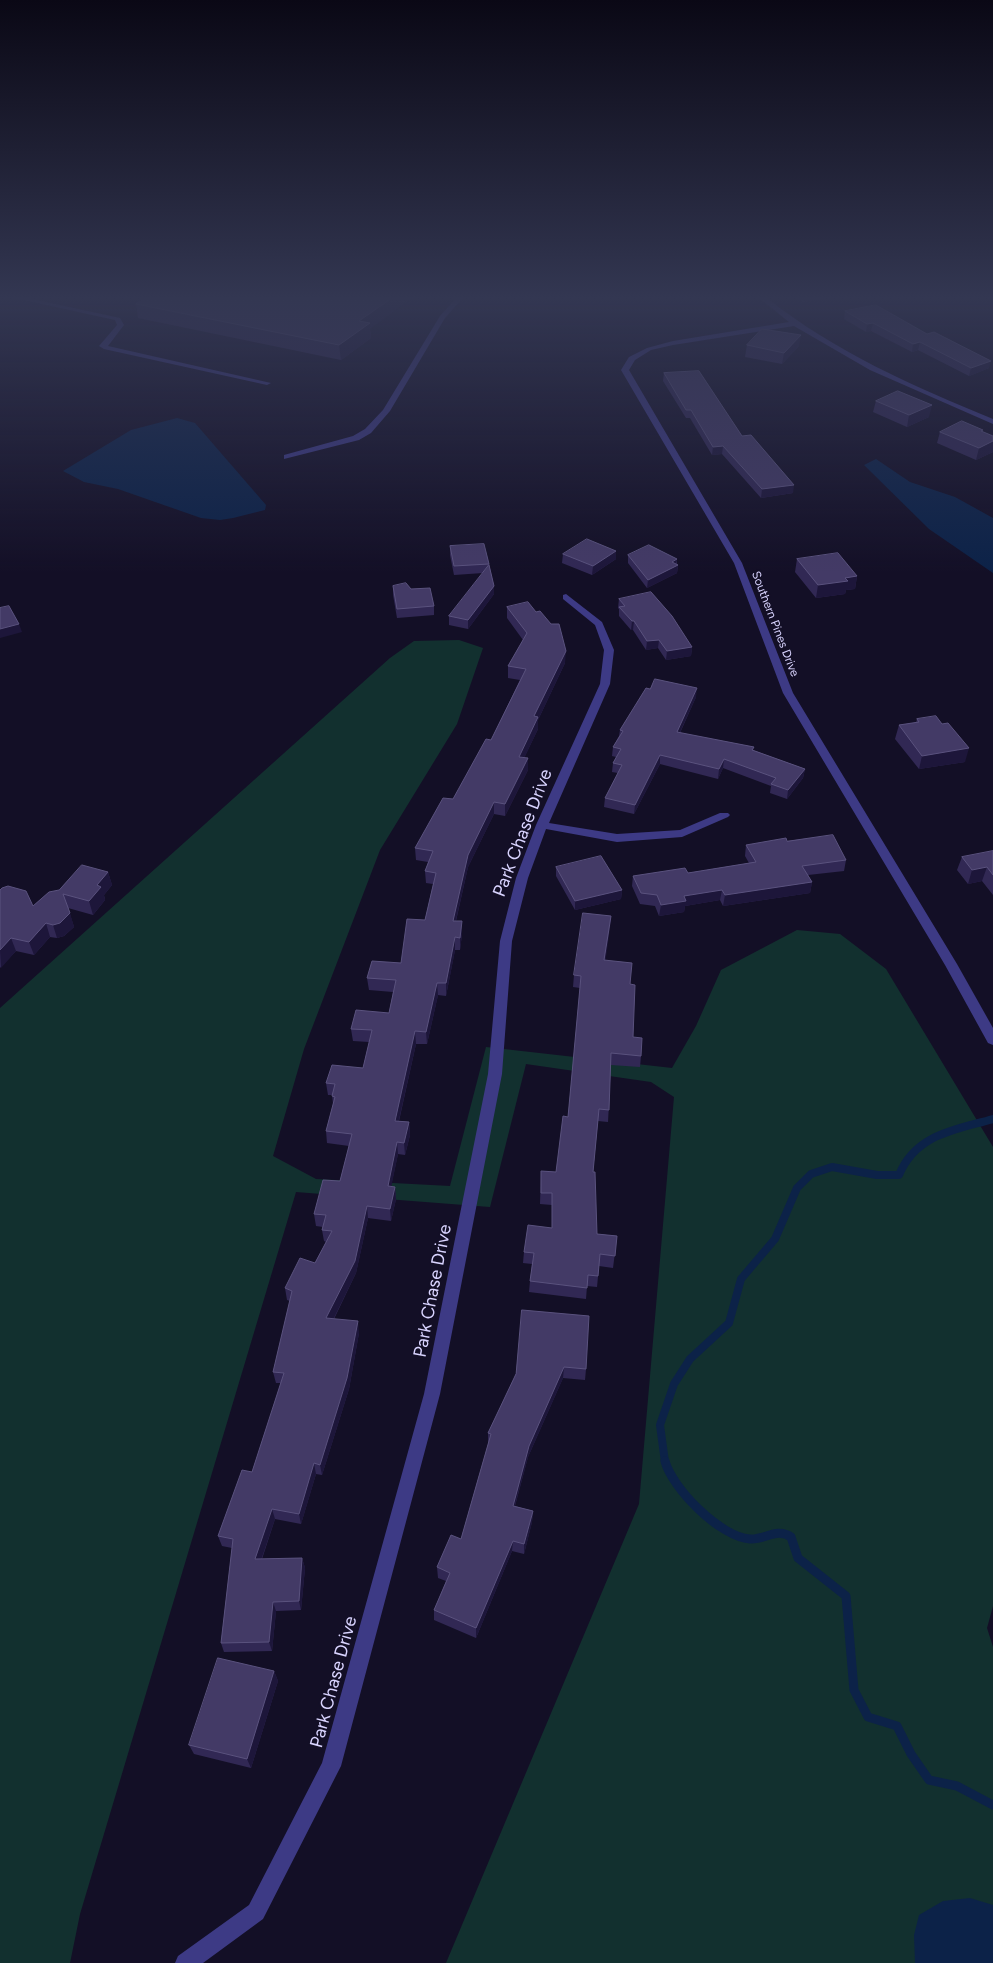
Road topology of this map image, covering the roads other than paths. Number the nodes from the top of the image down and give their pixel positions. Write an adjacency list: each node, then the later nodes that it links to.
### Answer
1 (399, 390): 5 (street)
2 (636, 390): 9 (street, Southern Pines Drive)
3 (920, 390): 4 (street)
4 (993, 422)
5 (287, 457)
6 (566, 597): 8 (street, Park Chase Drive)
7 (724, 815): 8 (street)
8 (542, 825): 10 (street, Park Chase Drive)
9 (993, 1040)
10 (185, 1963)

